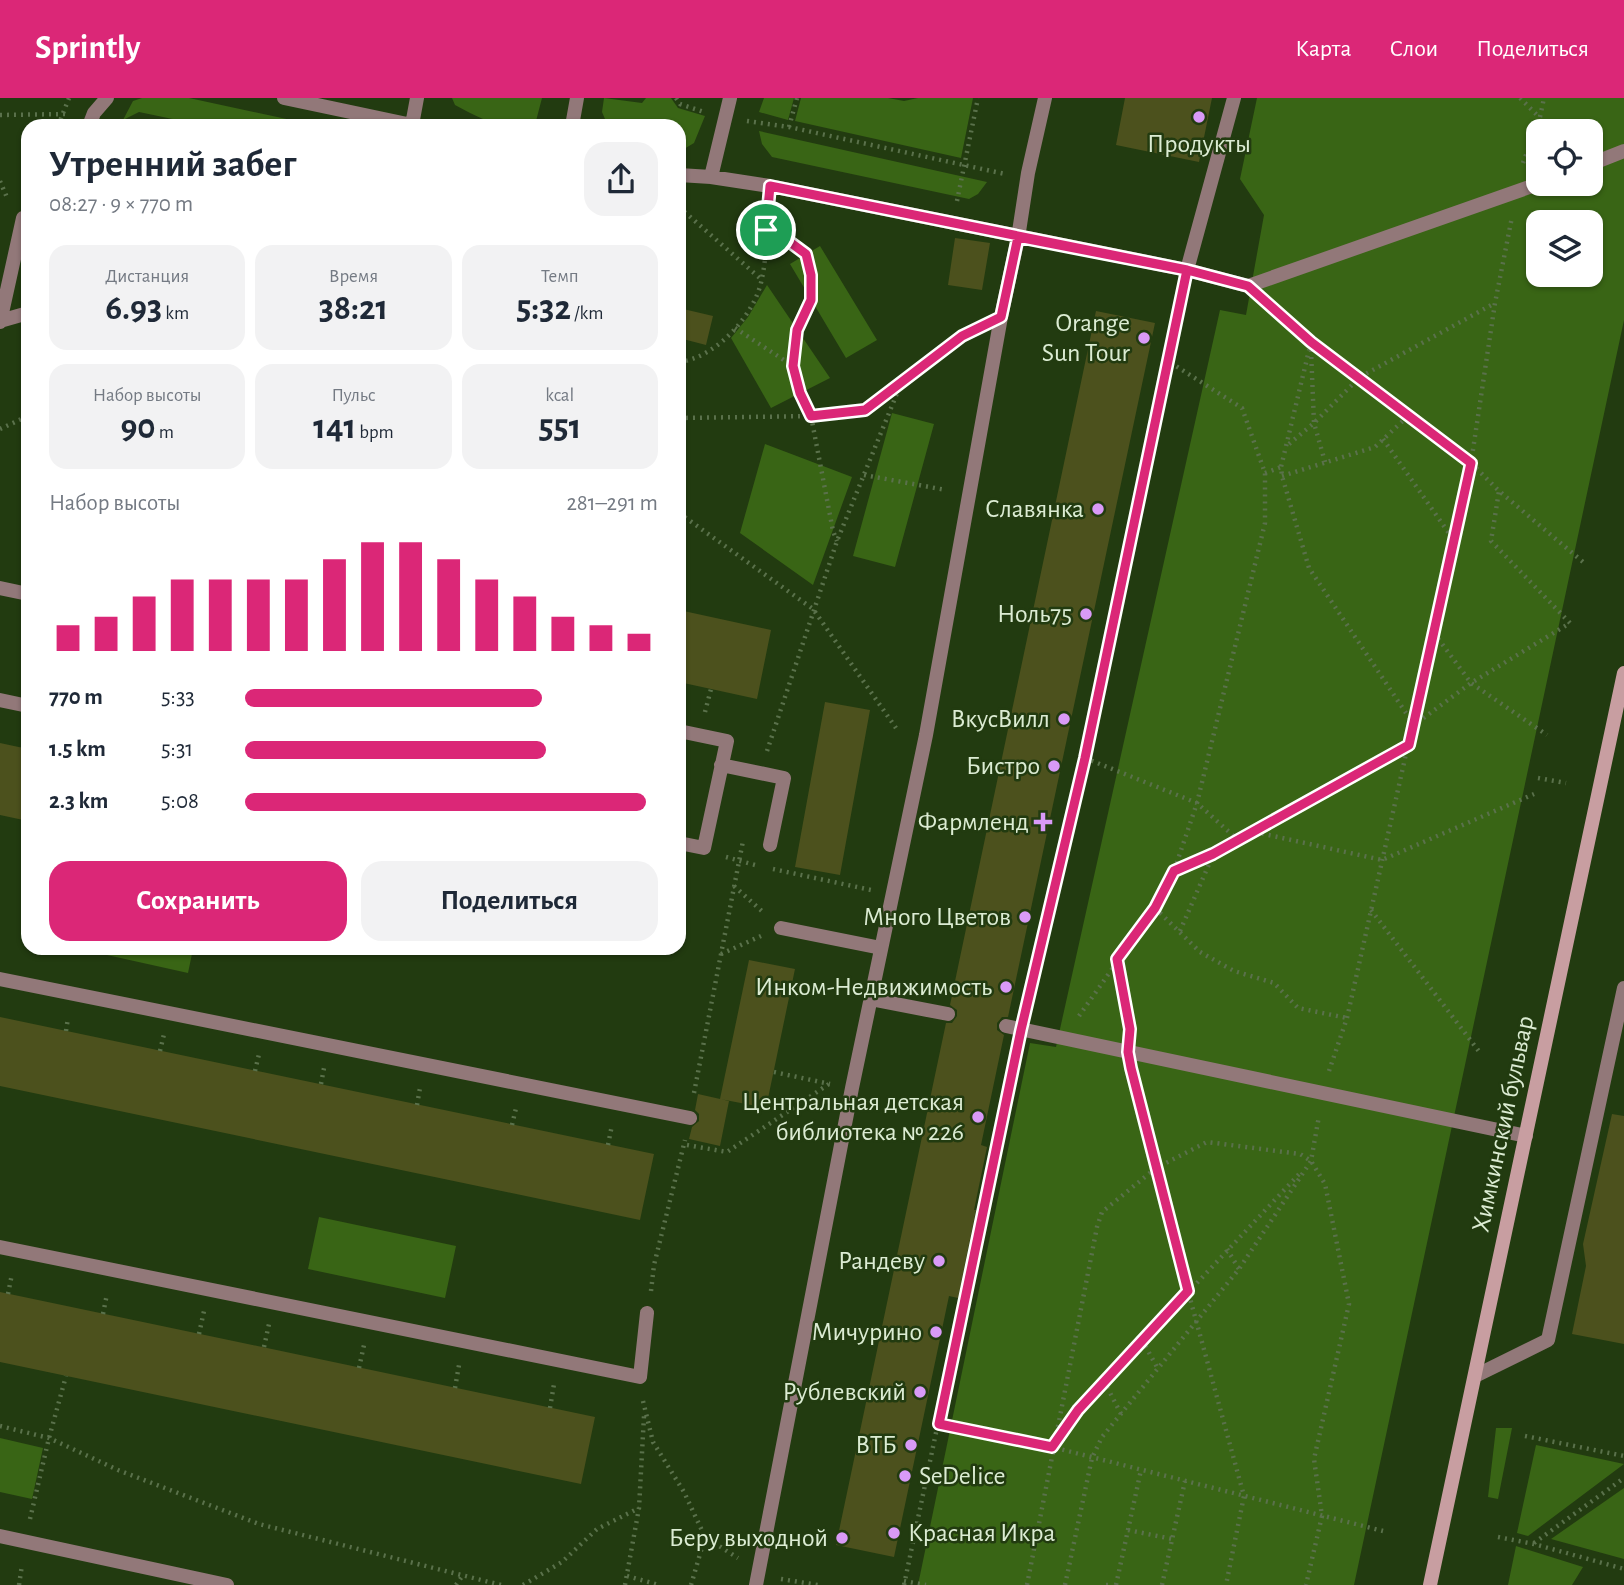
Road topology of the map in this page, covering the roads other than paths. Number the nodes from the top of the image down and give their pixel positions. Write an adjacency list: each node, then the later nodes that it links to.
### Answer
1 (107, 98): 8 (lane)
2 (285, 98): 9 (lane)
3 (417, 98): 10 (lane)
4 (577, 98): 11 (lane)
5 (730, 98): 15 (lane)
6 (1045, 98): 18 (lane)
7 (1234, 98): 19 (lane)
8 (91, 119)
9 (386, 119)
10 (415, 119)
11 (573, 119)
12 (1624, 151): 13 (lane)
13 (1603, 159)
14 (686, 175): 15 (lane)
15 (710, 177): 18 (lane)
16 (1526, 188): 19 (lane)
17 (21, 227): 20 (lane)
18 (1018, 237): 19 (lane); 31 (lane)
19 (1187, 270)
20 (21, 315)
21 (0, 588): 22 (lane)
22 (21, 592)
23 (1624, 673): 38 (main road, Химкинский бульвар)
24 (0, 700): 25 (lane)
25 (21, 704)
26 (686, 732): 27 (lane)
27 (722, 765): 28 (lane); 29 (lane)
28 (686, 844)
29 (770, 845)
30 (781, 928): 31 (lane)
31 (881, 948): 34 (lane)
32 (0, 979): 37 (lane)
33 (1624, 988): 41 (lane)
34 (870, 999): 35 (lane); 43 (lane)
35 (948, 1014)
36 (1013, 1028): 38 (lane)
37 (690, 1118)
38 (1526, 1136): 41 (main road, Химкинский бульвар)
39 (0, 1247): 40 (lane)
40 (647, 1313)
41 (1475, 1376): 45 (main road, Химкинский бульвар)
42 (0, 1536): 44 (lane)
43 (757, 1580)
44 (227, 1585)
45 (1430, 1585)

